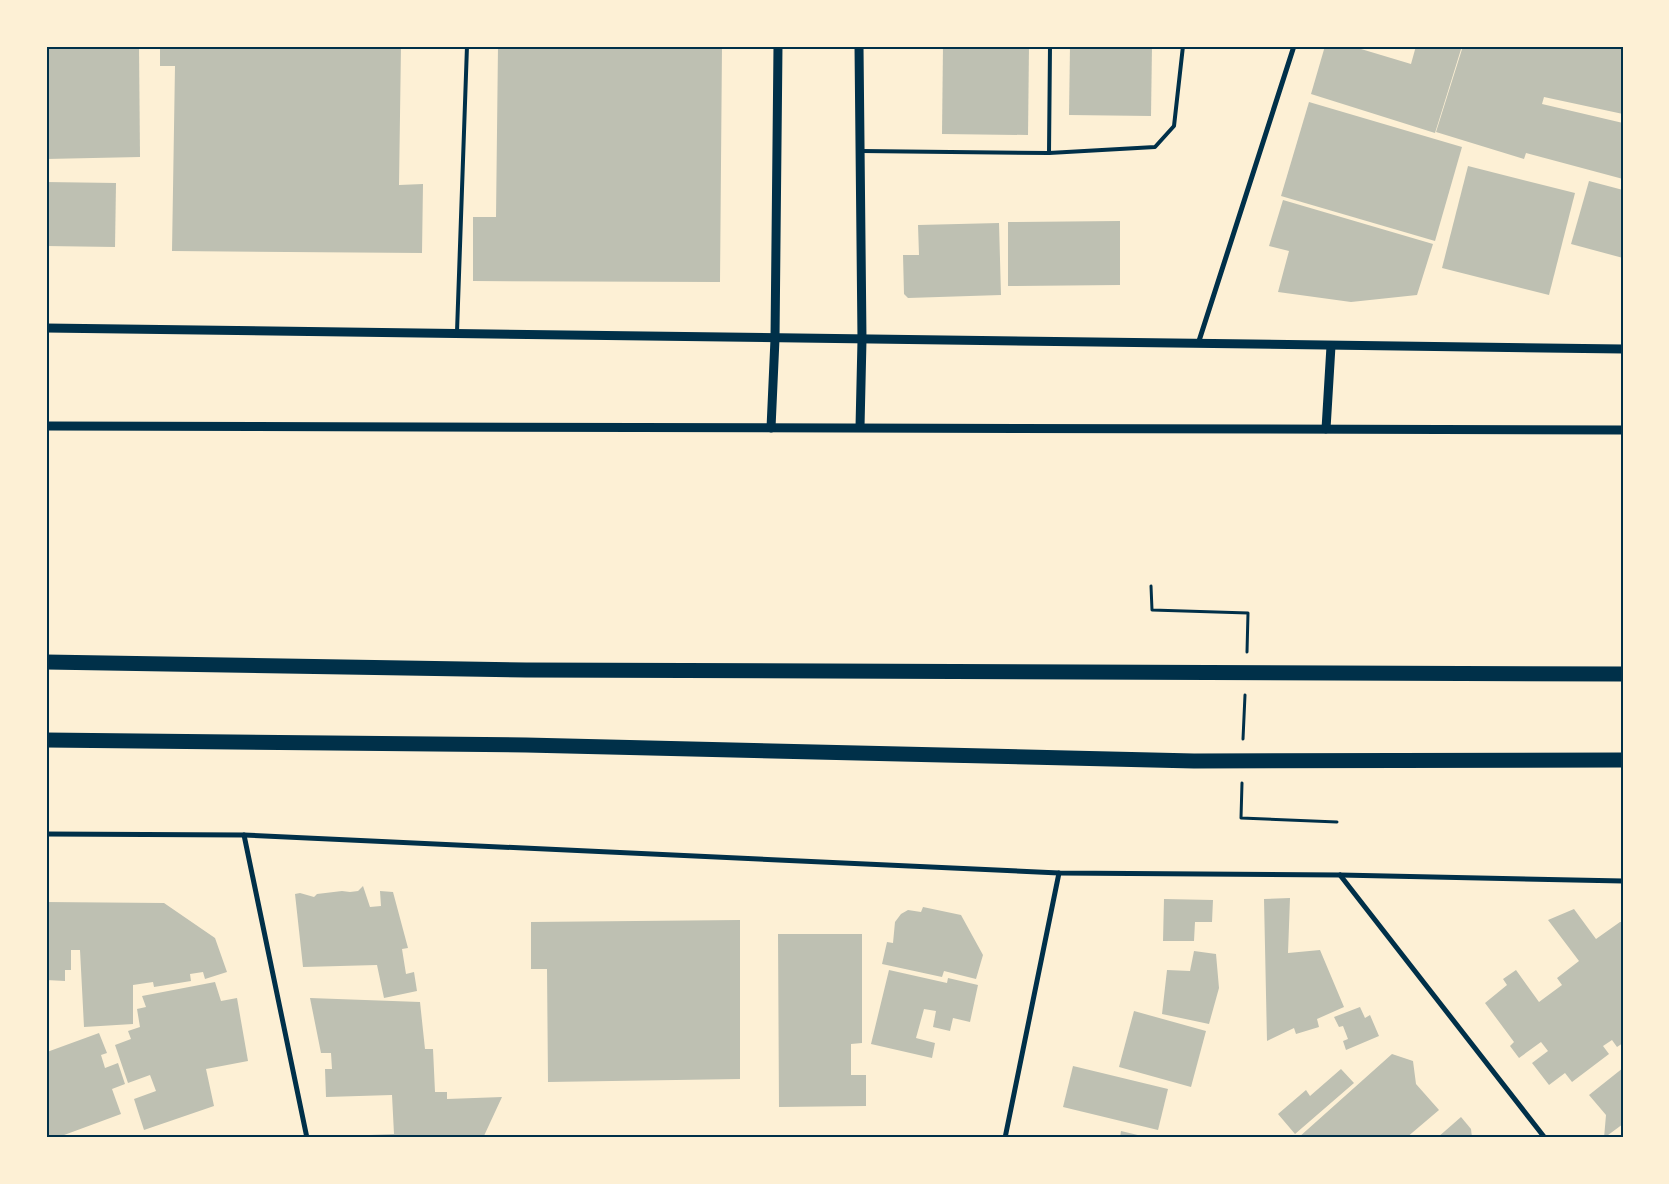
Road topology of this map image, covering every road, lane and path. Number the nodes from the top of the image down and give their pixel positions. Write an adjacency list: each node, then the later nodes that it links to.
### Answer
1 (467, 46): 10 (lane)
2 (778, 46): 11 (street)
3 (859, 46): 7 (street)
4 (1050, 46): 8 (lane)
5 (1183, 46): 8 (lane)
6 (1294, 46): 13 (street)
7 (860, 151): 8 (lane); 12 (street)
8 (1049, 153)
9 (46, 328): 10 (street)
10 (457, 334): 11 (street)
11 (775, 339): 12 (street); 18 (street)
12 (862, 340): 13 (street); 17 (street)
13 (1198, 344): 14 (street)
14 (1331, 346): 15 (street); 19 (street)
15 (1623, 349)
16 (46, 426): 18 (street)
17 (860, 427): 18 (street); 19 (street)
18 (771, 428)
19 (1326, 429): 20 (street)
20 (1623, 430)
21 (1151, 586): 22 (path)
22 (1247, 652)
23 (46, 662): 24 (highway)
24 (1623, 674)
25 (1245, 691): 27 (path)
26 (46, 740): 28 (highway)
27 (1244, 740)
28 (1623, 760)
29 (1242, 779): 30 (path)
30 (1337, 822)
31 (46, 834): 32 (street)
32 (244, 835): 33 (street); 36 (street)
33 (1059, 873): 34 (street); 37 (street)
34 (1340, 875): 35 (street); 38 (street)
35 (1623, 881)
36 (305, 1137)
37 (1005, 1138)
38 (1545, 1138)

